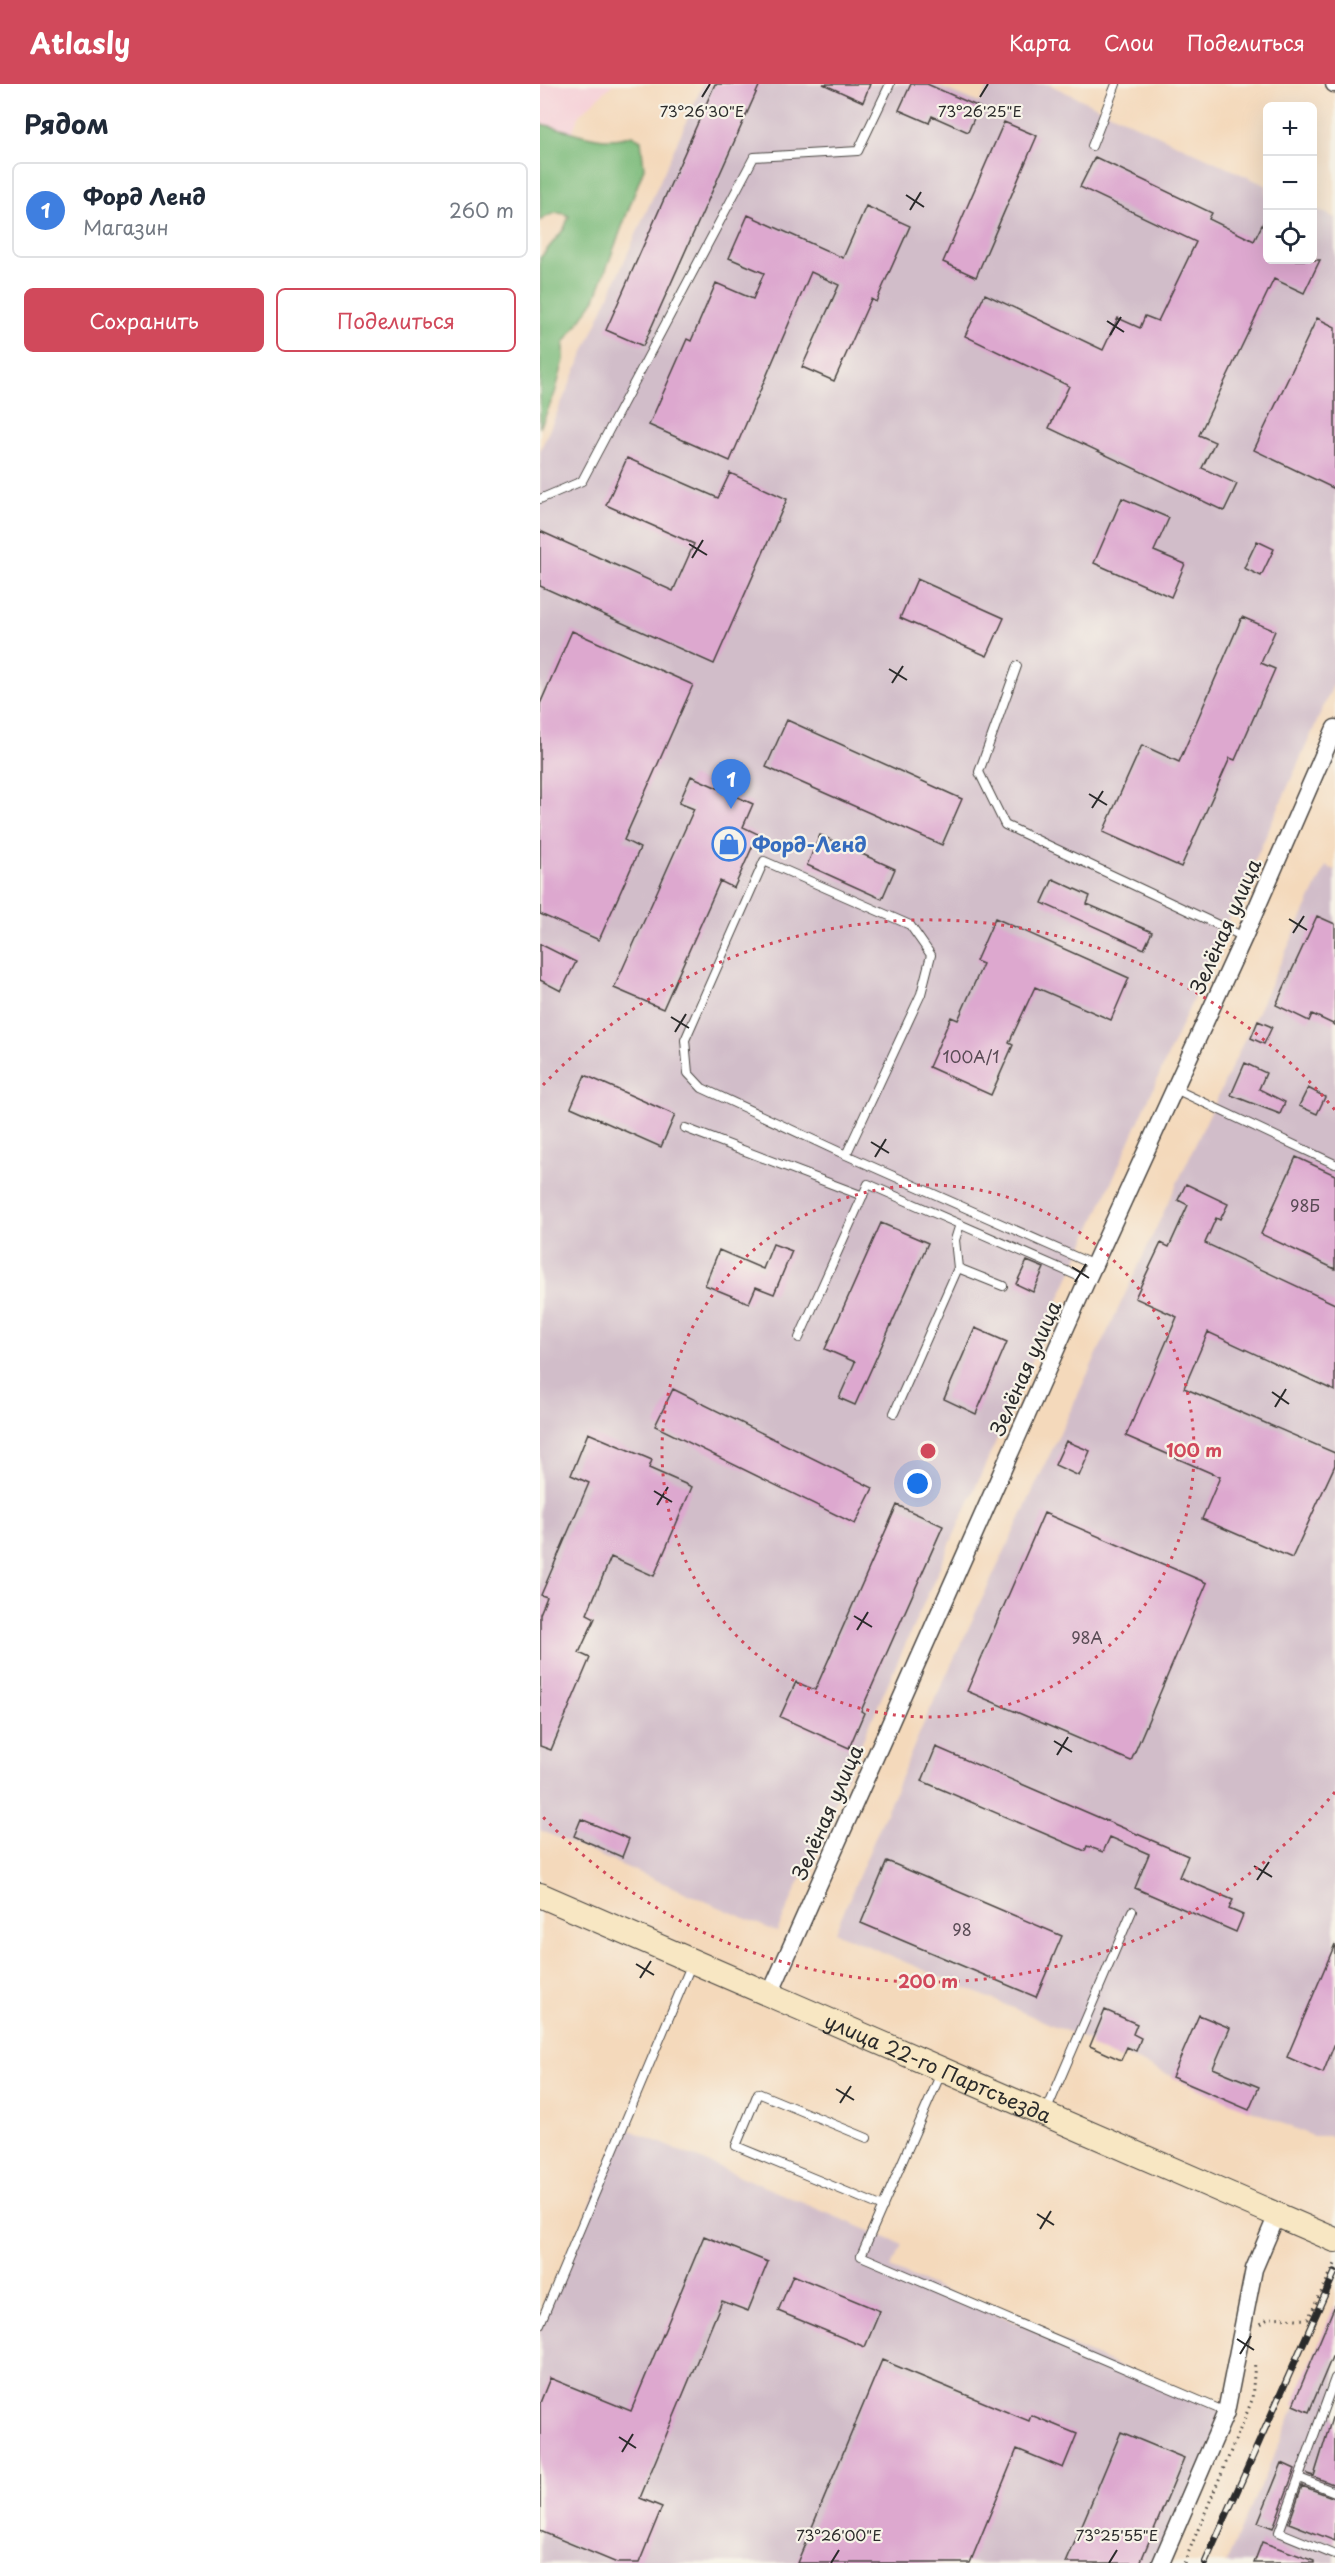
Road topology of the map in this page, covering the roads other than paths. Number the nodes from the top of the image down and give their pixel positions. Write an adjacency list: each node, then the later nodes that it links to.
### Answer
1 (890, 84): 4 (lane)
2 (1116, 84): 3 (lane)
3 (1092, 146)
4 (540, 499)
5 (1017, 666): 7 (lane)
6 (1335, 728): 7 (street, Зелёная улица)
7 (1244, 937): 8 (street, Зелёная улица)
8 (1175, 1089): 11 (lane); 15 (street, Зелёная улица)
9 (685, 1128): 12 (lane)
10 (846, 1155): 10 (lane); 15 (lane)
11 (1335, 1164)
12 (863, 1196): 13 (lane); 17 (lane)
13 (960, 1224): 14 (lane); 15 (lane)
14 (958, 1268): 16 (lane); 18 (lane)
15 (1090, 1273): 22 (street, Зелёная улица)
16 (1003, 1286)
17 (799, 1338)
18 (894, 1413)
19 (540, 1895): 21 (main road, улица 22-го Партсъезда)
20 (1132, 1911): 24 (lane)
21 (693, 1960): 22 (main road, улица 22-го Партсъезда); 29 (lane)
22 (770, 1994): 23 (main road, улица 22-го Партсъезда)
23 (943, 2068): 24 (main road, улица 22-го Партсъезда); 26 (lane)
24 (1045, 2112): 27 (main road, улица 22-го Партсъезда)
25 (867, 2138): 26 (lane)
26 (883, 2207): 31 (lane)
27 (1277, 2215): 28 (main road, улица 22-го Партсъезда); 31 (street)
28 (1335, 2240)
29 (540, 2324)
30 (1335, 2378): 32 (lane)
31 (1226, 2412): 35 (street)
32 (1299, 2478): 33 (lane); 34 (lane)
33 (1335, 2492)
34 (1335, 2554)
35 (1161, 2563)

